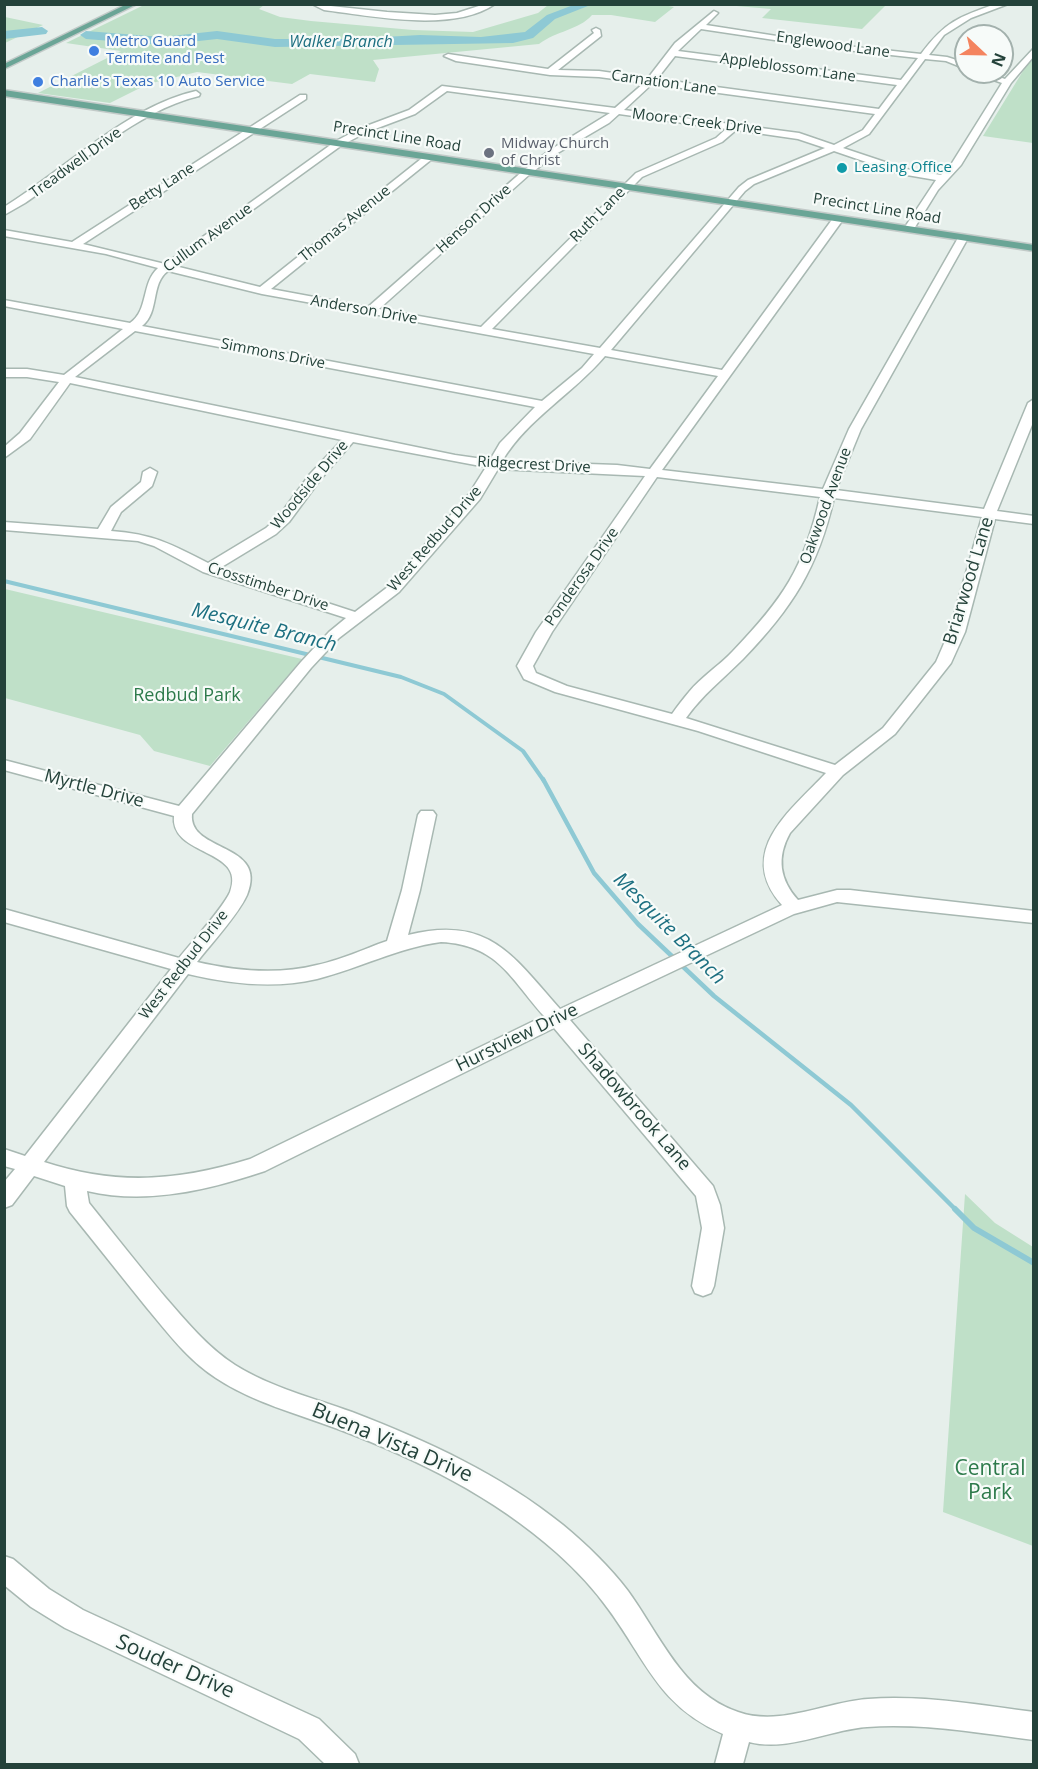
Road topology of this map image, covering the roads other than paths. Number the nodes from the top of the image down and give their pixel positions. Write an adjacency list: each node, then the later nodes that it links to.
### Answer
1 (114, 4): 15 (main road)
2 (134, 4): 17 (main road)
3 (403, 4): 8 (street)
4 (492, 4): 8 (street)
5 (1005, 4): 14 (street, West Redbud Drive)
6 (315, 5): 8 (street)
7 (714, 13): 9 (street, Henson Drive)
8 (392, 14)
9 (699, 26): 12 (street, Henson Drive); 14 (street, Englewood Lane)
10 (596, 30): 18 (street)
11 (1034, 50): 19 (street)
12 (672, 53): 20 (street, Henson Drive); 21 (street, Appleblossom Lane)
13 (448, 56): 18 (street, Carnation Lane)
14 (924, 56): 16 (street, Englewood Lane); 21 (street, West Redbud Drive)
15 (4, 57)
16 (954, 62)
17 (4, 67)
18 (550, 72): 20 (street, Carnation Lane)
19 (1014, 75)
20 (652, 81): 27 (street, Henson Drive); 28 (street, Carnation Lane)
21 (904, 83): 28 (street, West Redbud Drive)
22 (1007, 84): 36 (street)
23 (445, 88): 27 (street, Moore Creek Drive); 32 (street, Cullum Avenue)
24 (4, 93): 29 (main road, Precinct Line Road)
25 (196, 94): 29 (street, Treadwell Drive)
26 (303, 97): 31 (street, Betty Lane)
27 (616, 112): 30 (street, Moore Creek Drive); 35 (street, Henson Drive)
28 (881, 112): 33 (street, West Redbud Drive)
29 (148, 114): 31 (main road, Precinct Line Road); 39 (street, Treadwell Drive)
30 (734, 128): 33 (street, Moore Creek Drive); 37 (street, Ruth Lane)
31 (251, 130): 32 (main road, Precinct Line Road); 44 (street, Betty Lane)
32 (339, 143): 34 (main road, Precinct Line Road); 46 (street, Cullum Avenue)
33 (837, 147): 36 (street, Moore Creek Drive); 38 (street, West Redbud Drive)
34 (429, 157): 35 (main road, Precinct Line Road); 47 (street, Thomas Avenue)
35 (527, 172): 37 (main road, Precinct Line Road); 49 (street, Henson Drive)
36 (944, 179): 41 (street)
37 (626, 186): 38 (main road, Precinct Line Road); 51 (street, Ruth Lane)
38 (729, 202): 40 (main road, Precinct Line Road); 52 (street, West Redbud Drive)
39 (4, 212)
40 (838, 219): 41 (main road, Precinct Line Road); 54 (street, Ponderosa Drive)
41 (908, 230): 43 (main road, Precinct Line Road)
42 (4, 233): 44 (street, Anderson Drive)
43 (963, 238): 45 (main road, Precinct Line Road); 63 (street, Oakwood Avenue)
44 (74, 245): 46 (street, Anderson Drive)
45 (1034, 248)
46 (167, 267): 47 (street, Anderson Drive); 50 (street, Cullum Avenue)
47 (262, 291): 49 (street, Anderson Drive)
48 (4, 303): 50 (street, Simmons Drive)
49 (370, 311): 51 (street, Anderson Drive)
50 (134, 327): 55 (street, Cullum Avenue); 57 (street, Simmons Drive)
51 (483, 331): 52 (street, Anderson Drive)
52 (601, 352): 54 (street, Anderson Drive); 57 (street, West Redbud Drive)
53 (4, 373): 55 (street, Ridgecrest Drive)
54 (727, 374): 62 (street, Ponderosa Drive)
55 (66, 379): 58 (street, Ridgecrest Drive); 59 (street, Cullum Avenue)
56 (1034, 403): 64 (street, Briarwood Lane)
57 (542, 405): 60 (street, West Redbud Drive)
58 (351, 437): 60 (street, Ridgecrest Drive); 68 (street, Woodside Drive)
59 (4, 454)
60 (495, 465): 62 (street, Ridgecrest Drive); 69 (street, West Redbud Drive)
61 (150, 472): 67 (street)
62 (653, 473): 63 (street, Ridgecrest Drive); 70 (street, Ponderosa Drive)
63 (828, 493): 64 (street, Ridgecrest Drive); 70 (street, Oakwood Avenue)
64 (990, 512): 65 (street, Ridgecrest Drive); 72 (street, Briarwood Lane)
65 (1034, 520)
66 (4, 526): 67 (street, Crosstimber Drive)
67 (103, 532): 68 (street, Crosstimber Drive)
68 (208, 569): 69 (street, Crosstimber Drive)
69 (357, 617): 73 (street, West Redbud Drive)
70 (676, 720): 72 (street, Ponderosa Drive)
71 (4, 765): 73 (street, Myrtle Drive)
72 (837, 771): 75 (street, Briarwood Lane)
73 (183, 813): 79 (street, West Redbud Drive)
74 (428, 814): 78 (street)
75 (794, 907): 77 (street, Hurstview Drive); 80 (street, Hurstview Drive)
76 (4, 915): 79 (street, Shadowbrook Lane)
77 (1034, 917)
78 (395, 947): 79 (street, Shadowbrook Lane); 80 (street, Shadowbrook Lane)
79 (183, 967): 82 (street, West Redbud Drive)
80 (557, 1019): 83 (street, Hurstview Drive); 85 (street, Shadowbrook Lane)
81 (4, 1156): 82 (street, Hurstview Drive)
82 (30, 1166): 83 (street, Hurstview Drive); 84 (street, West Redbud Drive)
83 (75, 1180): 88 (street, Buena Vista Drive)
84 (4, 1199)
85 (703, 1286)
86 (4, 1568): 89 (street, Souder Drive)
87 (1034, 1725): 88 (street, Buena Vista Drive)
88 (739, 1726): 90 (street)
89 (345, 1764)
90 (729, 1764)

